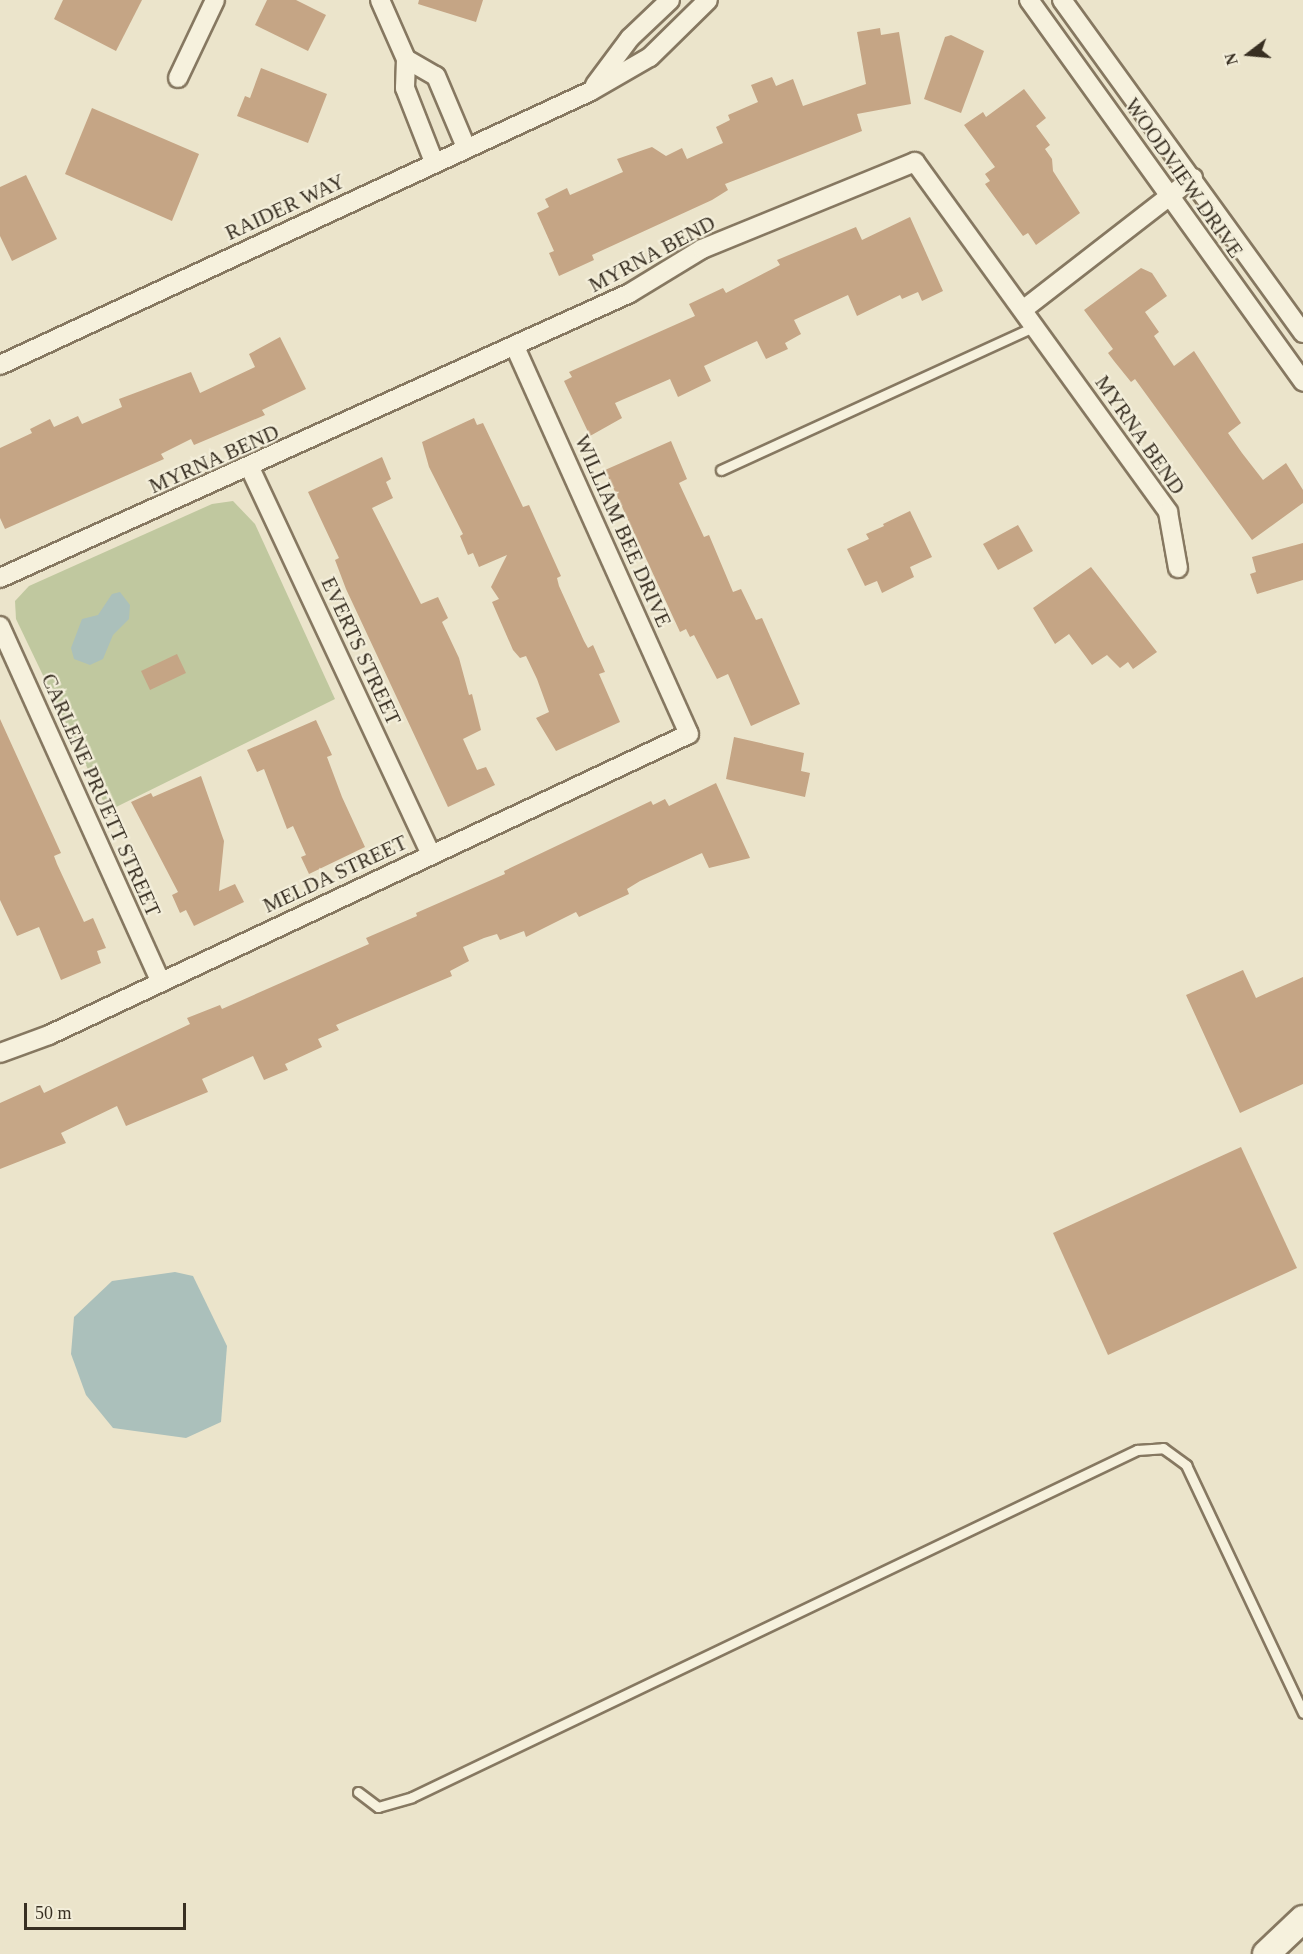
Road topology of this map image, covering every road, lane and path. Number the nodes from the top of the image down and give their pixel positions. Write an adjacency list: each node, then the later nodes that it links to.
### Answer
1 (215, 0): 8 (street)
2 (380, 0): 7 (street)
3 (670, 0): 9 (street, RAIDER WAY)
4 (708, 0): 9 (street, RAIDER WAY)
5 (1029, 0): 13 (street, WOODVIEW DRIVE)
6 (1062, 0): 12 (street, WOODVIEW DRIVE)
7 (406, 59): 10 (street); 11 (street)
8 (178, 78)
9 (591, 91): 10 (street, RAIDER WAY)
10 (466, 147): 11 (street, RAIDER WAY)
11 (434, 162): 18 (street, RAIDER WAY)
12 (1193, 178): 13 (street); 16 (street, WOODVIEW DRIVE)
13 (1168, 197): 14 (street); 19 (street, WOODVIEW DRIVE)
14 (1023, 309): 15 (street, MYRNA BEND); 17 (street, MYRNA BEND)
15 (1035, 326): 21 (lane); 22 (street, MYRNA BEND)
16 (1303, 333)
17 (515, 346): 20 (street, MYRNA BEND); 25 (street, WILLIAM BEE DRIVE)
18 (0, 364)
19 (1303, 381)
20 (250, 468): 23 (street, MYRNA BEND); 26 (street, EVERTS STREET)
21 (721, 470)
22 (1178, 568)
23 (0, 579)
24 (0, 627): 27 (street, CARLENE PRUETT STREET)
25 (688, 734): 26 (street, MELDA STREET)
26 (431, 854): 27 (street, MELDA STREET)
27 (161, 982): 28 (street, MELDA STREET)
28 (0, 1053)
29 (1303, 1713): 30 (lane)
30 (358, 1792)
31 (1303, 1919): 32 (main road)
32 (1266, 1954)

